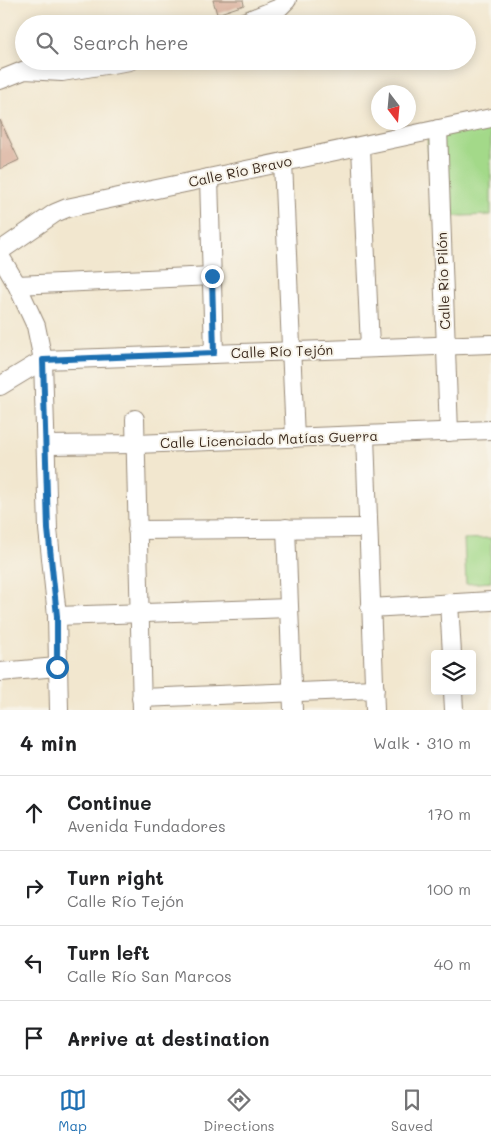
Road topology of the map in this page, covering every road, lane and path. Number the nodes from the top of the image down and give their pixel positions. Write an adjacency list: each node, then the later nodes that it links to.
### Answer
1 (287, 0): 2 (street)
2 (262, 15)
3 (25, 70): 6 (street)
4 (25, 70): 5 (street)
5 (74, 70)
6 (0, 80)
7 (491, 118): 8 (street, Calle Río Bravo)
8 (438, 129): 9 (street, Calle Río Bravo); 17 (street, Calle Río Pilón)
9 (361, 147): 10 (street, Calle Río Bravo); 18 (street)
10 (283, 162): 11 (street, Calle Río Bravo); 19 (street)
11 (209, 178): 12 (street, Calle Río Bravo); 14 (street)
12 (0, 251)
13 (0, 256): 15 (street)
14 (212, 276): 15 (street); 20 (street)
15 (17, 285): 21 (street)
16 (491, 344): 17 (street, Calle Río Tejón)
17 (446, 346): 18 (street, Calle Río Tejón); 25 (street, Calle Río Pilón)
18 (370, 347): 19 (street, Calle Río Tejón)
19 (292, 351): 20 (street, Calle Río Tejón); 27 (street)
20 (214, 353): 21 (street, Calle Río Tejón)
21 (43, 360): 22 (street); 29 (street)
22 (0, 386)
23 (135, 419): 28 (street)
24 (491, 430): 25 (street, Calle Licenciado Matías Guerra)
25 (449, 432): 26 (street, Calle Licenciado Matías Guerra)
26 (365, 436): 27 (street, Calle Licenciado Matías Guerra); 31 (street)
27 (295, 438): 28 (street, Calle Licenciado Matías Guerra)
28 (136, 444): 29 (street, Calle Licenciado Matías Guerra); 32 (street)
29 (46, 445): 38 (street)
30 (286, 528): 31 (street); 32 (street); 35 (street)
31 (367, 528): 36 (street)
32 (137, 530): 37 (street)
33 (491, 601): 34 (street)
34 (450, 604): 36 (street); 39 (street)
35 (289, 608): 37 (street); 43 (street)
36 (370, 608): 42 (street)
37 (138, 613): 38 (street); 45 (street)
38 (57, 616): 40 (street)
39 (452, 650)
40 (57, 667): 41 (street); 46 (street)
41 (0, 672)
42 (375, 689): 43 (street); 48 (street)
43 (292, 692): 45 (street); 47 (street)
44 (453, 695): 49 (street)
45 (142, 704)
46 (59, 710)
47 (293, 710)
48 (375, 710)
49 (454, 710)

